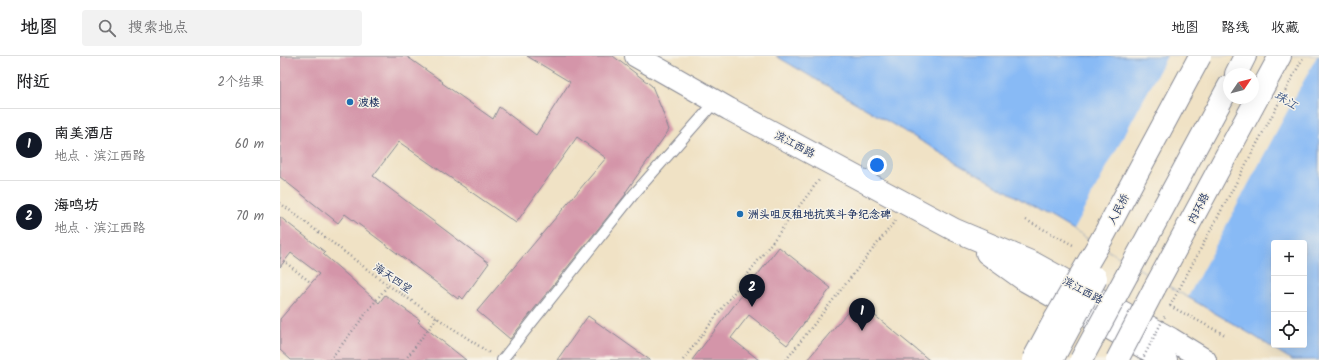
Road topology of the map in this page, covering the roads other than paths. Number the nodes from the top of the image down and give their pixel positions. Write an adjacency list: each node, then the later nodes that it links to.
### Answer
1 (636, 56): 8 (main road, 滨江西路)
2 (1200, 56): 11 (main road, 人民桥, bridge)
3 (1213, 56): 12 (main road, 人民桥, bridge)
4 (1245, 56): 6 (main road)
5 (1280, 56): 14 (main road, 内环路, bridge)
6 (1239, 68)
7 (1223, 97): 13 (main road, bridge)
8 (716, 101): 9 (main road, 滨江西路); 10 (lane)
9 (955, 230): 15 (main road, 滨江西路); 16 (main road, 滨江西路)
10 (498, 358)
11 (1033, 360)
12 (1052, 360)
13 (1082, 360)
14 (1117, 360)
15 (1166, 360)
16 (1205, 360)

